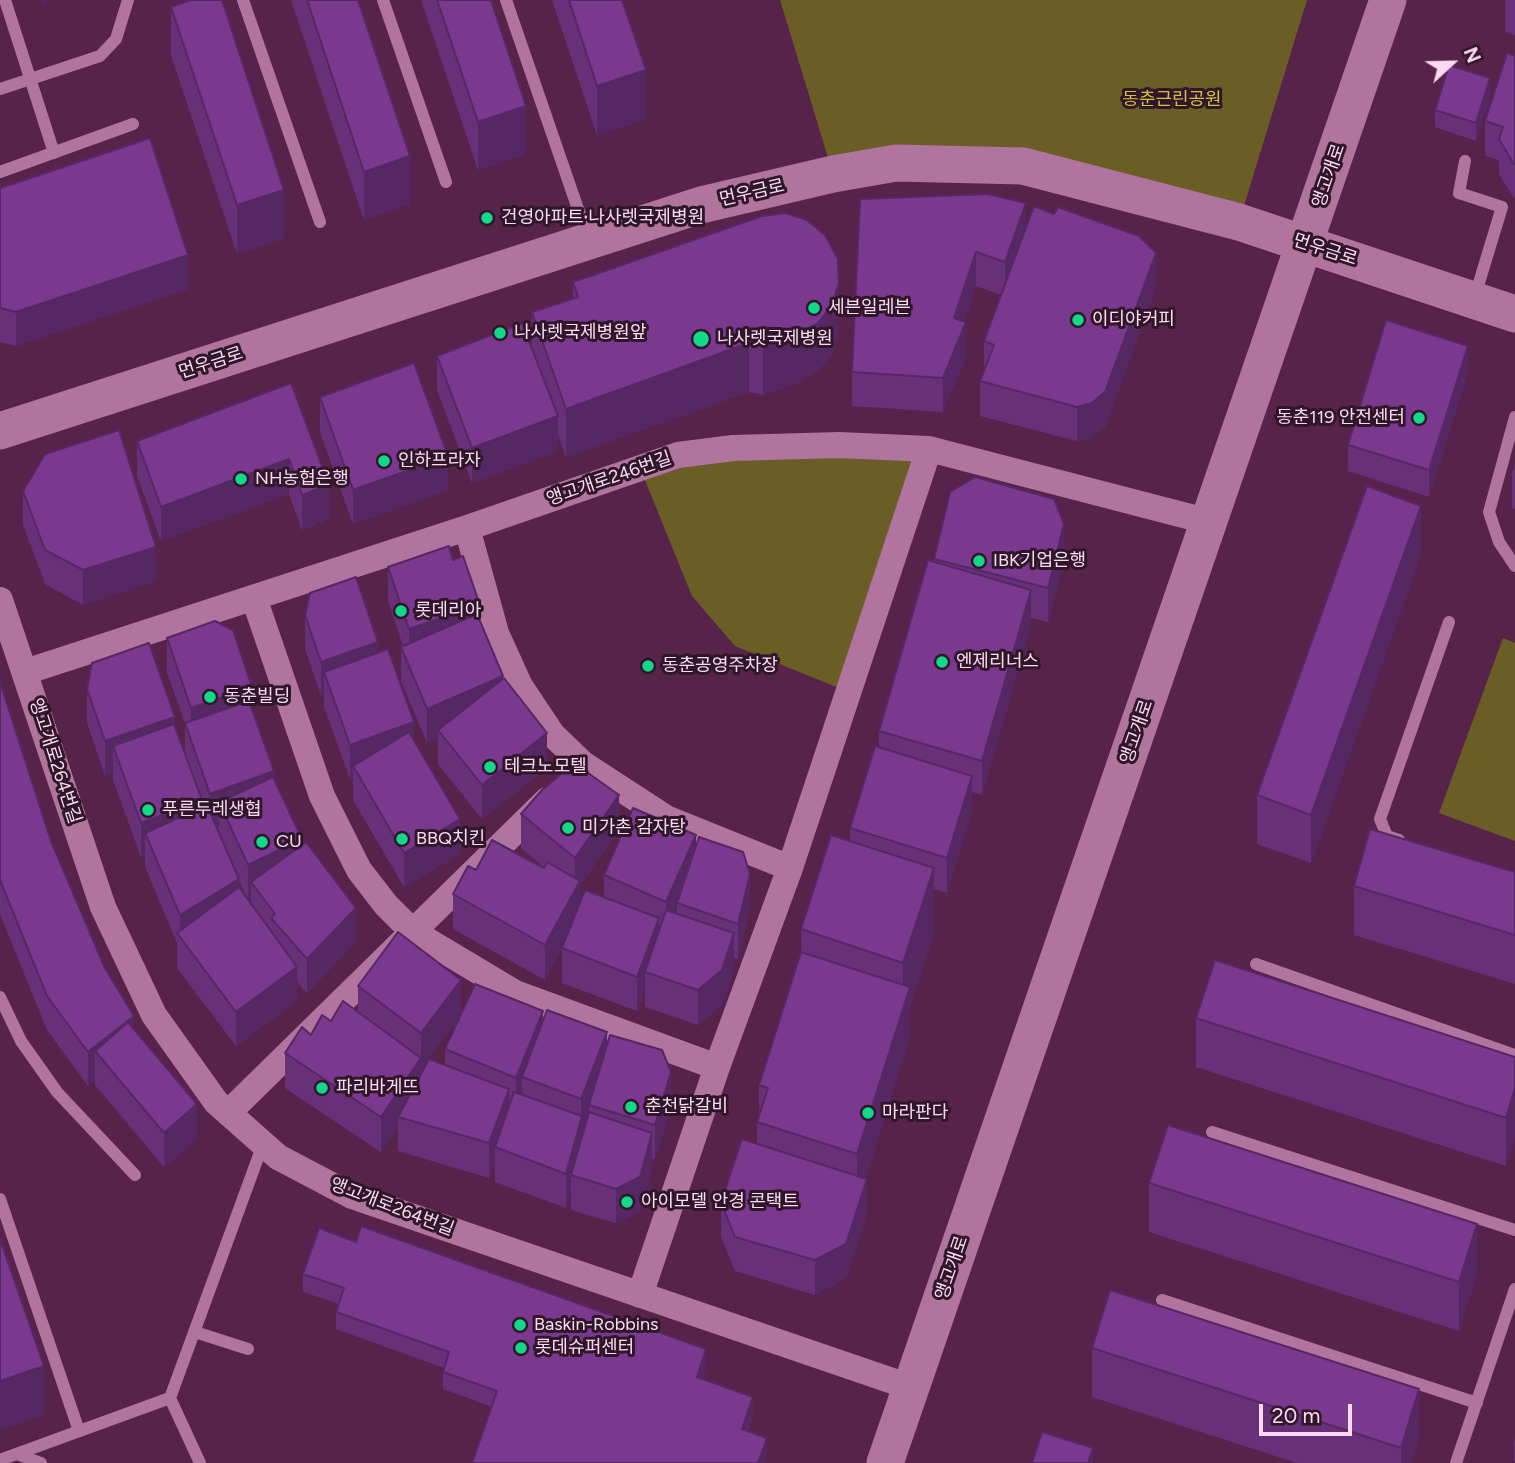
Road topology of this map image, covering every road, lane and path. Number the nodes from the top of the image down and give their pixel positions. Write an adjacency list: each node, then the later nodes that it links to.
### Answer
1 (5, 0): 7 (lane)
2 (128, 0): 7 (lane)
3 (243, 0): 14 (lane)
4 (383, 0): 13 (lane)
5 (506, 0): 15 (lane)
6 (1388, 0): 16 (main road, 앵고개로)
7 (30, 79): 8 (lane); 10 (lane)
8 (0, 89)
9 (133, 124): 10 (lane)
10 (54, 153): 12 (lane)
11 (1465, 161): 17 (lane)
12 (0, 172)
13 (446, 182)
14 (320, 222)
15 (588, 240): 16 (main road, 먼우금로); 20 (main road, 먼우금로)
16 (1306, 243): 17 (main road, 먼우금로); 22 (main road, 앵고개로)
17 (1474, 300): 18 (main road, 먼우금로)
18 (1515, 314)
19 (1515, 417): 24 (lane)
20 (0, 431)
21 (929, 449): 22 (street, 앵고개로246번길); 23 (street, 앵고개로246번길); 31 (street)
22 (1210, 522): 48 (main road, 앵고개로)
23 (467, 528): 25 (street, 앵고개로246번길); 29 (street)
24 (1515, 566)
25 (254, 598): 28 (street, 앵고개로246번길); 32 (street)
26 (0, 600): 28 (street, 앵고개로264번길)
27 (1449, 622): 30 (lane)
28 (25, 671): 37 (street, 앵고개로264번길)
29 (583, 764): 31 (street); 32 (street)
30 (1413, 845)
31 (790, 868): 36 (street)
32 (413, 932): 36 (street); 37 (street)
33 (1256, 964): 35 (lane)
34 (0, 998): 40 (lane)
35 (1515, 1055)
36 (717, 1067): 44 (street)
37 (228, 1113): 39 (street, 앵고개로264번길)
38 (1212, 1132): 42 (lane)
39 (263, 1144): 44 (street, 앵고개로264번길); 46 (lane)
40 (135, 1175)
41 (0, 1199): 51 (lane)
42 (1515, 1230)
43 (1515, 1289): 50 (lane)
44 (640, 1295): 48 (street, 앵고개로264번길)
45 (1162, 1300): 50 (lane)
46 (195, 1332): 47 (lane); 49 (lane)
47 (248, 1349)
48 (910, 1387): 56 (main road, 앵고개로)
49 (170, 1398): 51 (lane); 55 (lane)
50 (1476, 1403): 57 (lane)
51 (79, 1431): 52 (lane)
52 (17, 1454): 53 (lane); 54 (lane)
53 (0, 1460)
54 (41, 1463)
55 (200, 1463)
56 (885, 1463)
57 (1456, 1463)

